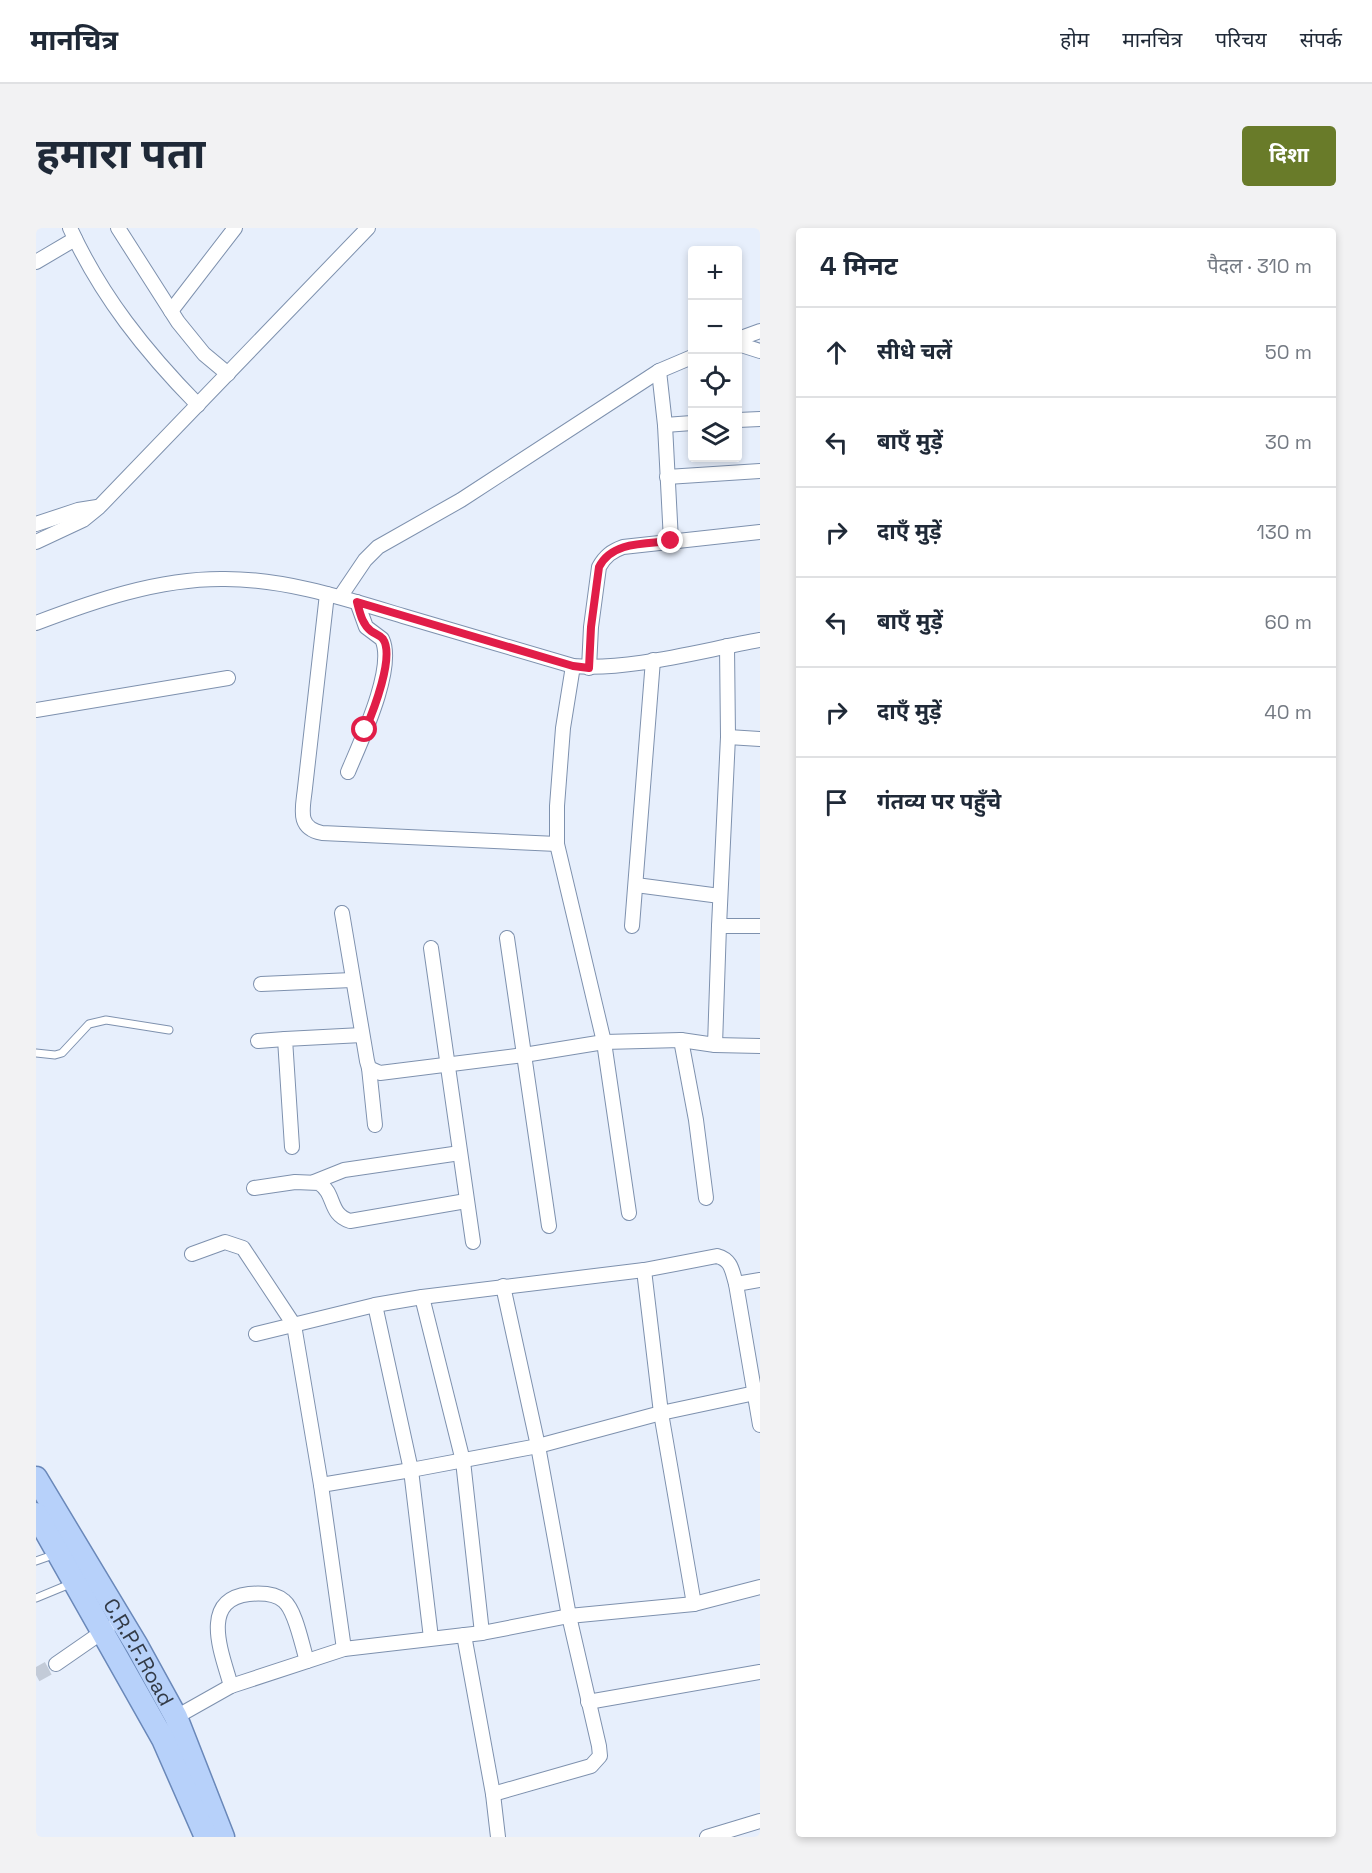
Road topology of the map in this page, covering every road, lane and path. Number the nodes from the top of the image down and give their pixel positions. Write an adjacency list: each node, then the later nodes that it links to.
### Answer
1 (118, 228): 6 (street)
2 (235, 228): 6 (street)
3 (368, 228): 13 (street)
4 (72, 234): 5 (street); 14 (street)
5 (36, 262)
6 (171, 311): 13 (street)
7 (760, 331): 8 (street)
8 (742, 338)
9 (742, 345): 10 (street)
10 (760, 351)
11 (688, 359): 12 (street)
12 (659, 371): 18 (street); 26 (street)
13 (228, 374): 14 (street)
14 (198, 405): 21 (street)
15 (760, 419): 16 (street)
16 (742, 420)
17 (688, 423): 18 (street)
18 (664, 425): 20 (street)
19 (760, 471): 20 (street)
20 (667, 477): 24 (street)
21 (99, 507): 22 (street); 25 (street)
22 (36, 524)
23 (760, 532): 24 (street)
24 (671, 541): 33 (street)
25 (36, 542)
26 (334, 596): 27 (street); 28 (street); 39 (street)
27 (357, 602): 32 (street); 38 (street)
28 (36, 623)
29 (760, 640): 30 (street)
30 (727, 646): 31 (street); 36 (street)
31 (652, 660): 33 (street); 40 (street)
32 (573, 666): 33 (street); 39 (street)
33 (589, 668)
34 (228, 678): 35 (street)
35 (36, 710)
36 (728, 737): 37 (street); 41 (street)
37 (760, 739)
38 (348, 772)
39 (557, 844): 55 (street)
40 (636, 885): 41 (street); 43 (street)
41 (720, 896): 44 (street)
42 (342, 913): 48 (street)
43 (632, 926)
44 (719, 926): 45 (street); 56 (street)
45 (760, 926)
46 (507, 938): 59 (street)
47 (431, 948): 60 (street)
48 (352, 980): 49 (street); 51 (street)
49 (261, 984)
50 (169, 1030): 58 (lane)
51 (362, 1035): 52 (street); 61 (street)
52 (285, 1039): 54 (street); 63 (street)
53 (681, 1040): 55 (street); 56 (street); 67 (street)
54 (258, 1041)
55 (604, 1042): 59 (street); 69 (street)
56 (715, 1045): 57 (street)
57 (760, 1046)
58 (36, 1053)
59 (524, 1055): 60 (street); 70 (street)
60 (447, 1066): 61 (street); 64 (street)
61 (369, 1068): 62 (street)
62 (375, 1125)
63 (292, 1147)
64 (460, 1152): 65 (street); 68 (street)
65 (314, 1182): 66 (street); 68 (street)
66 (254, 1188)
67 (706, 1198)
68 (466, 1201): 71 (street)
69 (629, 1213)
70 (549, 1226)
71 (473, 1242)
72 (192, 1254): 79 (street)
73 (644, 1270): 75 (street); 76 (street); 82 (street)
74 (760, 1280): 75 (street)
75 (736, 1284): 81 (street)
76 (503, 1286): 77 (street); 84 (street)
77 (422, 1297): 78 (street); 85 (street)
78 (375, 1305): 79 (street); 86 (street)
79 (294, 1325): 80 (street); 88 (street)
80 (256, 1334)
81 (755, 1393): 82 (street); 83 (street)
82 (661, 1413): 84 (street); 95 (street)
83 (760, 1425)
84 (538, 1446): 85 (street); 96 (street)
85 (463, 1461): 86 (street); 98 (street)
86 (411, 1470): 88 (street); 100 (street)
87 (36, 1478): 97 (main road, C.R.P.F.Road)
88 (321, 1485): 101 (street)
89 (36, 1514): 90 (main road, C.R.P.F.Road)
90 (59, 1553): 91 (lane); 92 (main road, C.R.P.F.Road)
91 (36, 1561)
92 (75, 1582): 94 (lane); 97 (main road, C.R.P.F.Road)
93 (760, 1587): 95 (street)
94 (36, 1598)
95 (694, 1604): 96 (street)
96 (568, 1616): 98 (street); 106 (street)
97 (113, 1626): 103 (street); 107 (main road, C.R.P.F.Road); 110 (main road, C.R.P.F.Road)
98 (482, 1633): 99 (street)
99 (464, 1635): 100 (street); 108 (street)
100 (431, 1638): 101 (street)
101 (344, 1649): 102 (street)
102 (307, 1661): 105 (street); 105 (street)
103 (56, 1664)
104 (760, 1672): 106 (street)
105 (231, 1686): 107 (street)
106 (588, 1702): 108 (street)
107 (176, 1718): 111 (main road, C.R.P.F.Road)
108 (493, 1794): 112 (street)
109 (760, 1821): 113 (street)
110 (206, 1837)
111 (223, 1837)
112 (498, 1837)
113 (707, 1837)

